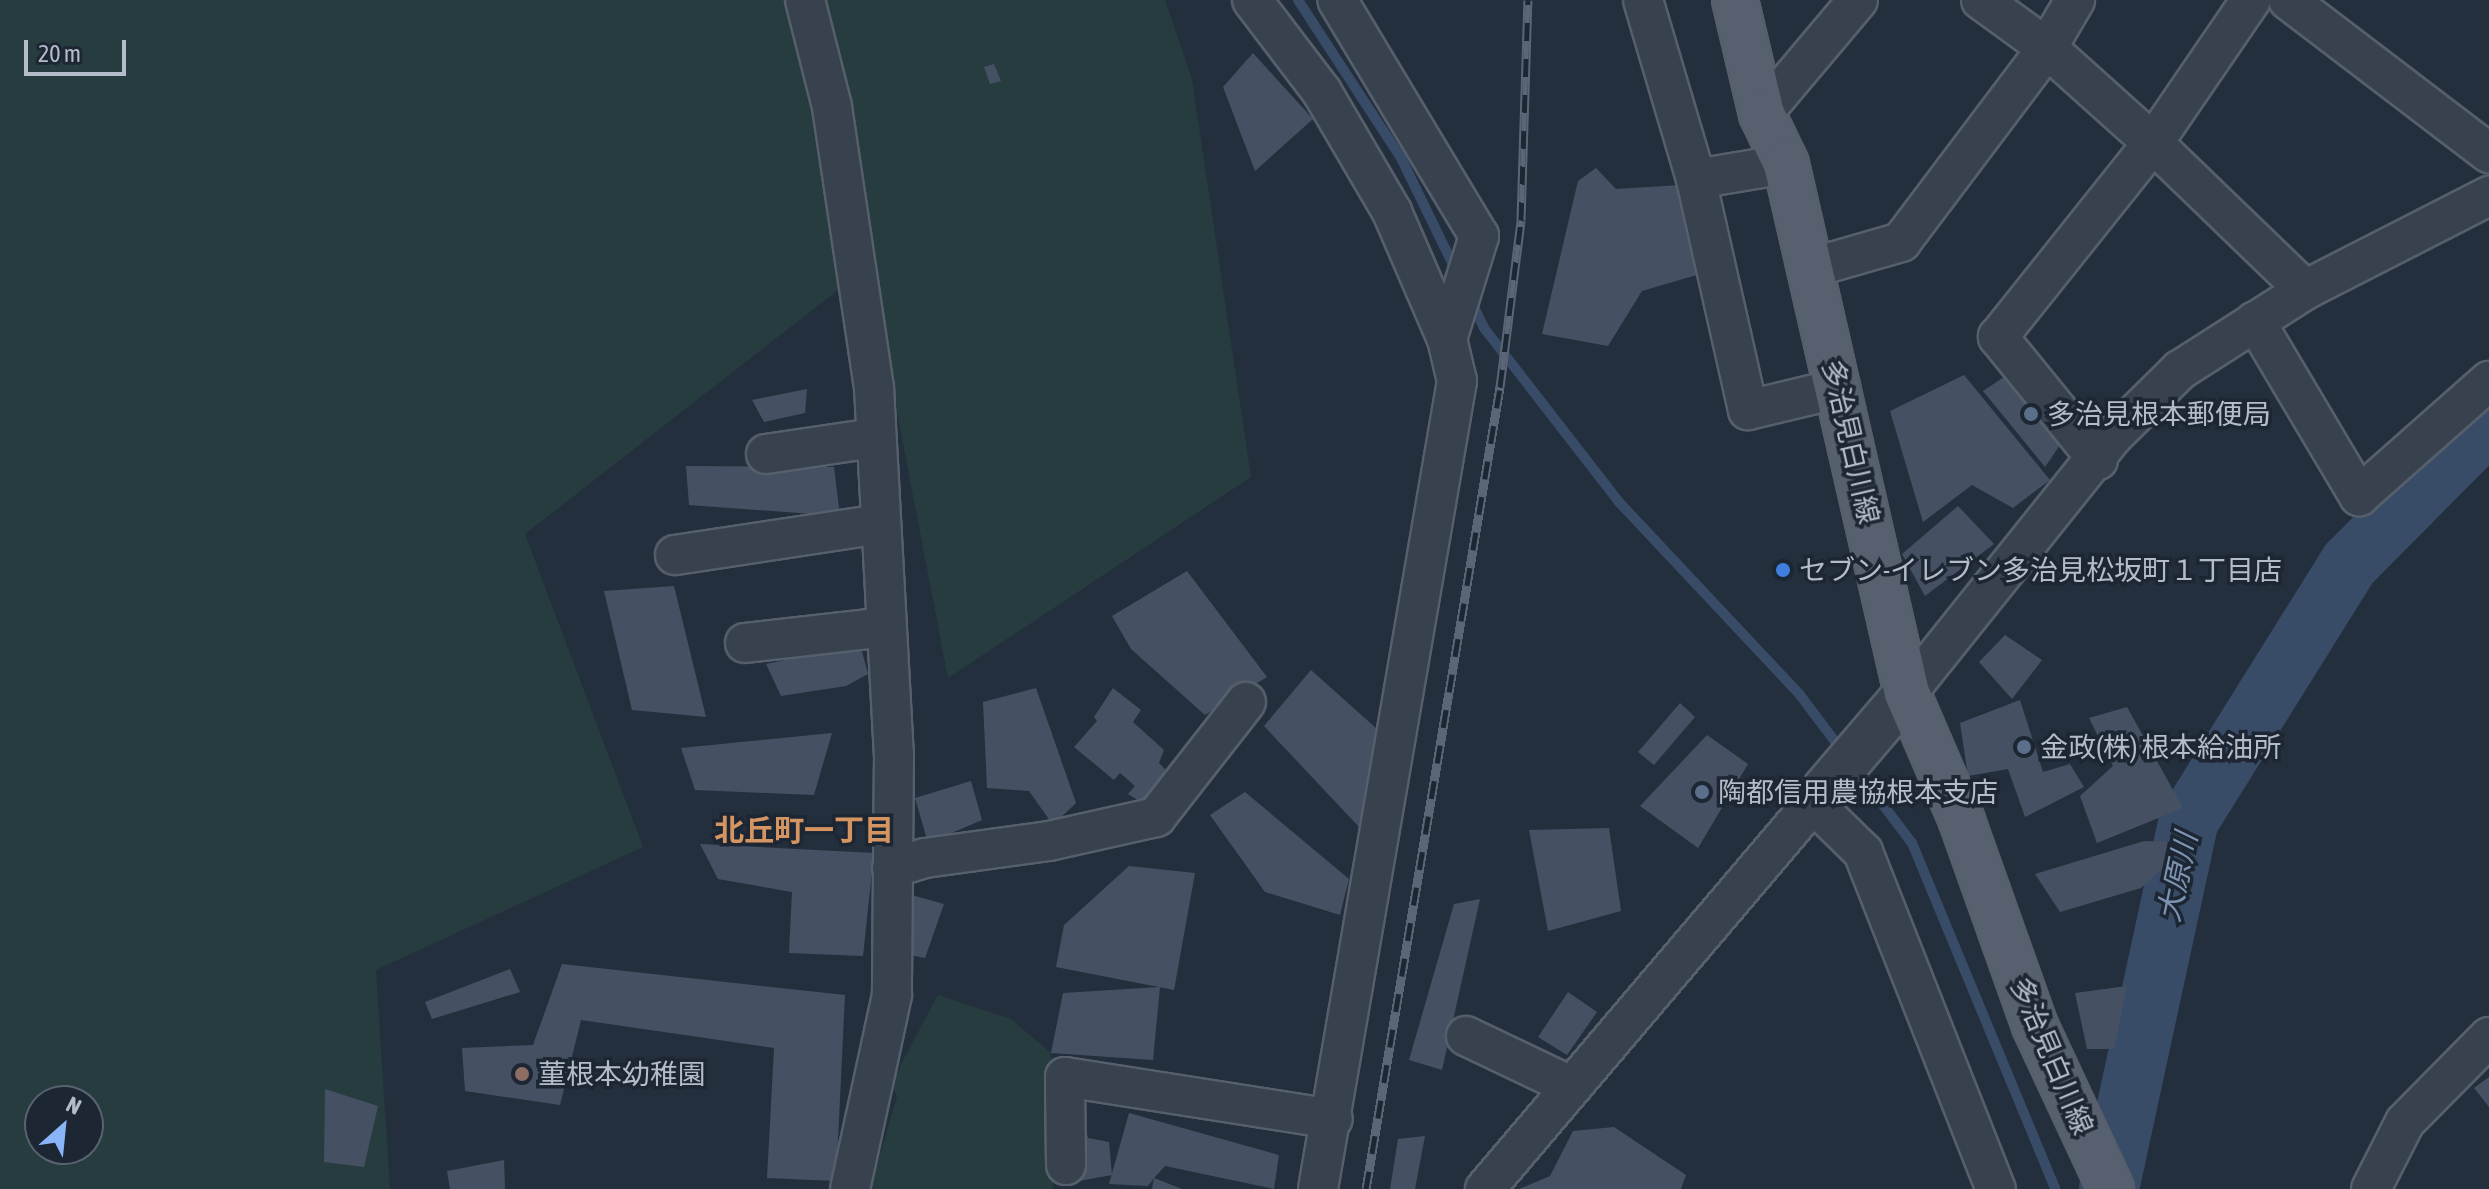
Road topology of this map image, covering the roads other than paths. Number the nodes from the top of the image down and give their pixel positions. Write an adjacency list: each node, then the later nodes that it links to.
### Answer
1 (805, 0): 24 (street)
2 (1252, 0): 21 (street)
3 (1337, 0): 21 (street)
4 (1643, 0): 16 (street)
5 (1735, 0): 12 (main road, 多治見白川線)
6 (1858, 0): 12 (street)
7 (1981, 0): 11 (street)
8 (2075, 0): 11 (street)
9 (2251, 0): 13 (street)
10 (2288, 0): 14 (street)
11 (2047, 48): 13 (street); 18 (street)
12 (1762, 114): 15 (main road, 多治見白川線)
13 (2153, 143): 19 (street); 26 (street)
14 (2489, 153)
15 (1786, 164): 16 (street); 18 (main road, 多治見白川線)
16 (1696, 179): 23 (street)
17 (2489, 196): 19 (street)
18 (1811, 268): 23 (main road, 多治見白川線)
19 (2305, 290): 20 (street)
20 (2255, 321): 22 (street); 26 (street)
21 (1447, 339): 38 (street)
22 (2489, 381)
23 (1840, 388): 31 (main road, 多治見白川線)
24 (874, 438): 25 (street); 27 (street)
25 (766, 454)
26 (2098, 460): 31 (street)
27 (880, 524): 28 (street); 29 (street)
28 (675, 555)
29 (886, 627): 30 (street); 34 (street)
30 (745, 643)
31 (1907, 693): 33 (street); 44 (main road, 多治見白川線)
32 (1246, 702): 34 (street)
33 (1819, 796): 37 (street); 43 (street)
34 (892, 868): 40 (street)
35 (1466, 1036): 37 (street)
36 (2489, 1037): 45 (street)
37 (1571, 1086): 42 (street)
38 (1333, 1119): 39 (street); 41 (street)
39 (1066, 1165)
40 (850, 1189)
41 (1318, 1189)
42 (1485, 1189)
43 (1996, 1189)
44 (2111, 1189)
45 (2371, 1189)

